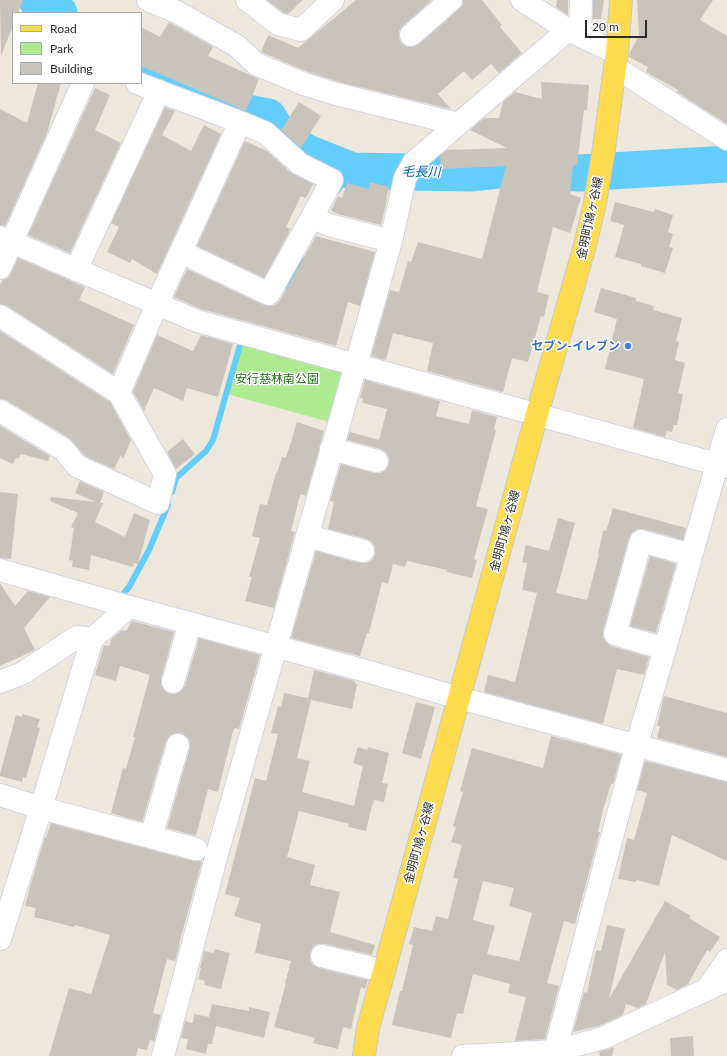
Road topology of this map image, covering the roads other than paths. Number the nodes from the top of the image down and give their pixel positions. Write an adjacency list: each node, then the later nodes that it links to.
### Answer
1 (148, 0): 15 (street)
2 (247, 0): 3 (street)
3 (333, 0)
4 (451, 0): 9 (street)
5 (522, 0): 8 (street)
6 (581, 0): 8 (street)
7 (621, 0): 10 (main road, 金明町鳩ヶ谷線)
8 (574, 33): 10 (street); 15 (street)
9 (412, 35)
10 (616, 60): 16 (street); 28 (main road, 金明町鳩ヶ谷線)
11 (83, 84): 18 (street)
12 (140, 84): 13 (street)
13 (159, 91): 14 (street); 22 (street)
14 (240, 122): 17 (street); 20 (street)
15 (458, 124): 19 (street)
16 (727, 140)
17 (312, 217): 19 (street); 20 (street)
18 (6, 240): 21 (street); 22 (street)
19 (391, 241): 25 (street)
20 (181, 252): 23 (street)
21 (0, 268)
22 (76, 270): 23 (street)
23 (157, 304): 25 (street); 26 (street)
24 (0, 316): 26 (street)
25 (355, 365): 28 (street); 30 (street)
26 (119, 393): 27 (street)
27 (0, 411)
28 (537, 414): 32 (street); 44 (main road, 金明町鳩ヶ谷線)
29 (727, 429): 32 (street)
30 (331, 449): 31 (street); 33 (street)
31 (378, 461)
32 (722, 466): 35 (street)
33 (307, 536): 34 (street); 40 (street)
34 (363, 551)
35 (691, 555): 41 (street); 41 (street)
36 (0, 570): 37 (street)
37 (129, 607): 38 (street); 39 (street)
38 (190, 623): 40 (street); 43 (street)
39 (92, 639): 42 (street); 49 (street)
40 (276, 646): 44 (street); 58 (street)
41 (665, 649): 46 (street)
42 (0, 682)
43 (173, 682)
44 (459, 698): 46 (street); 55 (main road, 金明町鳩ヶ谷線)
45 (178, 745): 50 (street)
46 (636, 747): 47 (street); 57 (street)
47 (727, 770)
48 (0, 795): 49 (street)
49 (42, 808): 50 (street); 52 (street)
50 (151, 837): 51 (street)
51 (196, 849)
52 (0, 939)
53 (322, 956): 55 (street)
54 (727, 960): 56 (street)
55 (384, 971): 59 (main road, 金明町鳩ヶ谷線)
56 (717, 984): 57 (street)
57 (555, 1053): 60 (street)
58 (163, 1056)
59 (364, 1056)
60 (463, 1056)

